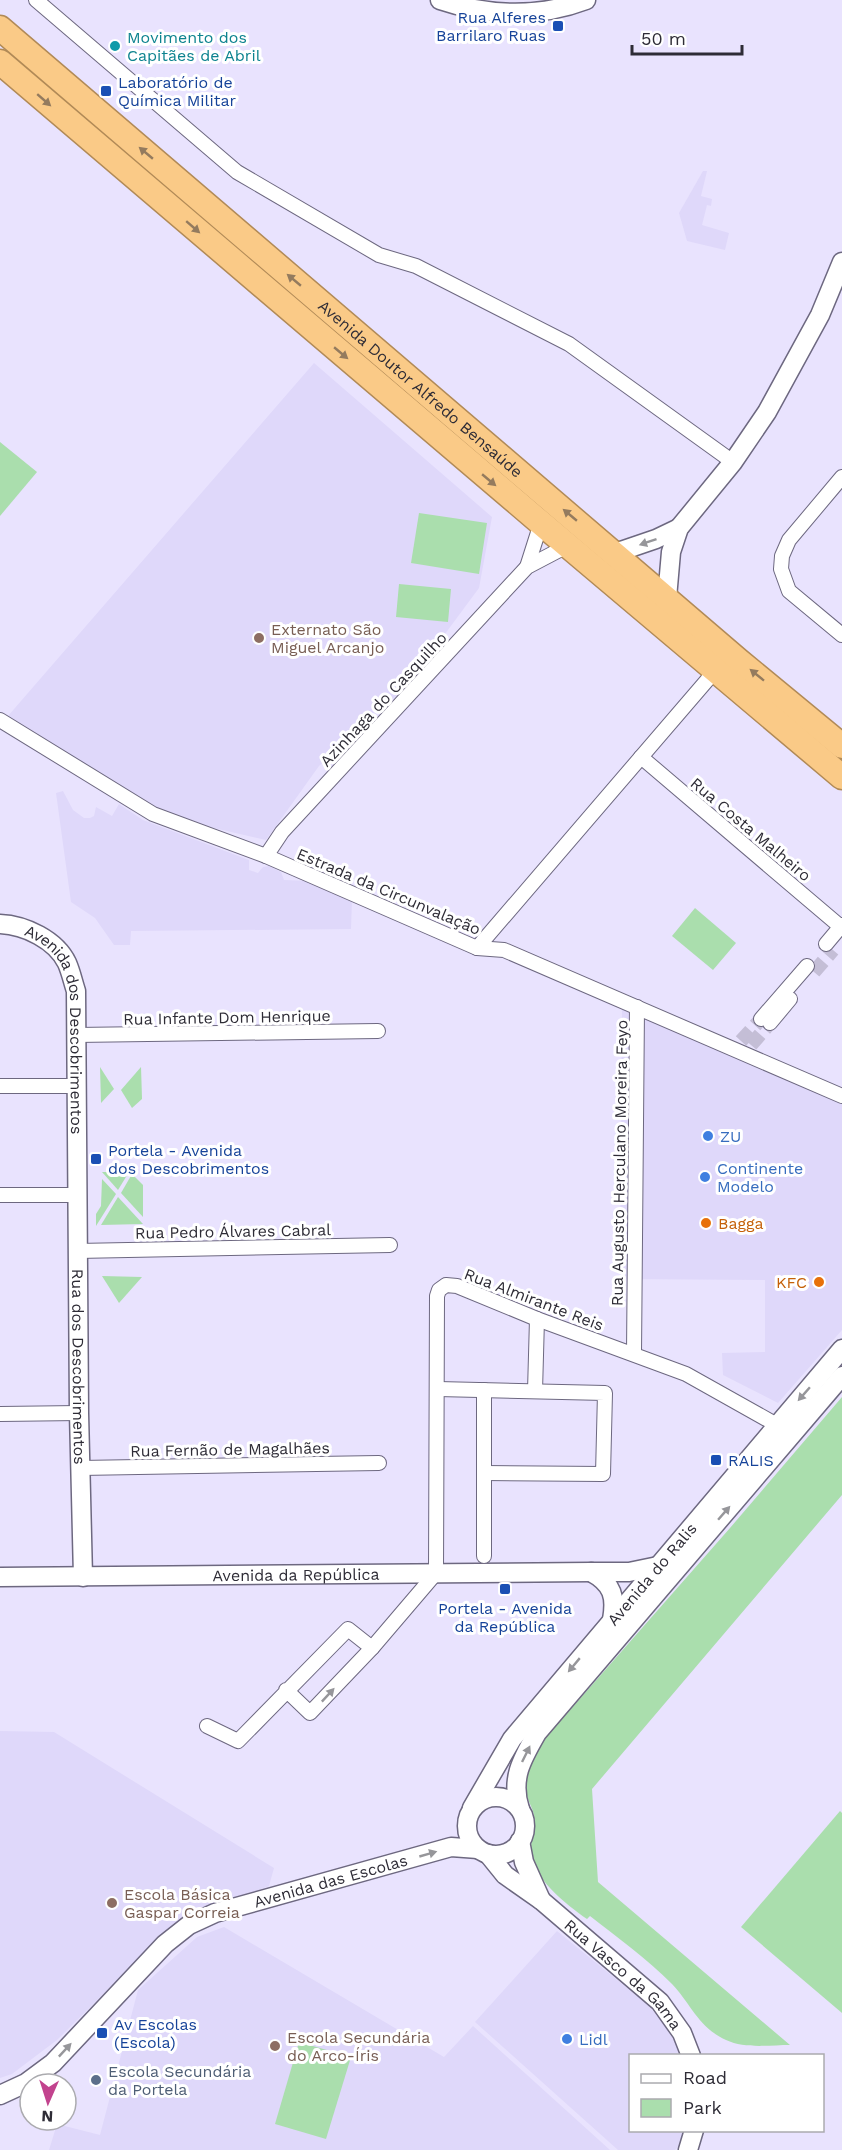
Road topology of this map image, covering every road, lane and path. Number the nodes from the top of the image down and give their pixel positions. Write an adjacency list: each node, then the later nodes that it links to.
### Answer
1 (36, 0): 7 (street)
2 (440, 0): 3 (street)
3 (586, 0)
4 (0, 28): 12 (highway, Avenida Doutor Alfredo Bensaúde, one-way to 4)
5 (0, 62): 9 (highway, Avenida Doutor Alfredo Bensaúde, one-way to 9)
6 (842, 262): 7 (street)
7 (733, 462): 10 (street)
8 (842, 477): 15 (street)
9 (541, 524): 11 (highway, Avenida Doutor Alfredo Bensaúde); 13 (street, Azinhaga do Casquilho)
10 (679, 528): 12 (street, one-way to 12); 14 (street)
11 (567, 546): 13 (street, Azinhaga do Casquilho); 16 (highway, Avenida Doutor Alfredo Bensaúde)
12 (615, 553): 14 (highway, Avenida Doutor Alfredo Bensaúde)
13 (527, 567): 23 (street, Azinhaga do Casquilho)
14 (667, 598): 17 (highway, Avenida Doutor Alfredo Bensaúde, one-way to 14)
15 (842, 635)
16 (715, 671): 21 (street); 22 (highway, Avenida Doutor Alfredo Bensaúde)
17 (802, 711): 19 (highway); 20 (highway, Avenida Doutor Alfredo Bensaúde)
18 (0, 720): 23 (street, Estrada da Circunvalação)
19 (842, 738)
20 (842, 746)
21 (641, 757): 25 (street, Rua Costa Malheiro); 26 (street)
22 (838, 776)
23 (266, 856): 26 (street, Estrada da Circunvalação)
24 (0, 924): 31 (street, Avenida dos Descobrimentos)
25 (837, 936)
26 (477, 948): 28 (street, Estrada da Circunvalação)
27 (810, 969): 29 (street)
28 (637, 1007): 34 (street, Estrada da Circunvalação); 42 (street, Rua Augusto Herculano Moreira Feyo)
29 (766, 1021)
30 (378, 1031): 31 (street, Rua Infante Dom Henrique)
31 (76, 1035): 33 (street, Avenida dos Descobrimentos)
32 (0, 1086): 33 (street)
33 (76, 1086): 35 (street, Avenida dos Descobrimentos)
34 (842, 1096)
35 (76, 1158): 37 (street, Rua dos Descobrimentos)
36 (0, 1195): 37 (street)
37 (76, 1195): 39 (street, Rua dos Descobrimentos)
38 (390, 1245): 39 (street, Rua Pedro Álvares Cabral)
39 (77, 1251): 47 (street, Rua dos Descobrimentos)
40 (537, 1319): 42 (street, Rua Almirante Reis); 44 (street, Rua Almirante Reis); 46 (street)
41 (842, 1349): 49 (street, Avenida do Ralis, one-way to 49)
42 (634, 1354): 49 (street, Rua Almirante Reis)
43 (842, 1376): 64 (street, Avenida do Ralis, one-way to 43)
44 (438, 1389): 45 (street); 56 (street, Rua Almirante Reis)
45 (483, 1390): 46 (street); 52 (street)
46 (535, 1391): 52 (street)
47 (79, 1413): 48 (street); 51 (street, Rua dos Descobrimentos)
48 (0, 1414)
49 (777, 1425): 54 (street, Avenida do Ralis)
50 (379, 1463): 51 (street, Rua Fernão de Magalhães)
51 (80, 1468): 58 (street, Rua dos Descobrimentos)
52 (484, 1473): 53 (street)
53 (484, 1556)
54 (658, 1566): 55 (street, Avenida da República); 59 (street, Avenida do Ralis)
55 (591, 1572): 56 (street, Avenida da República); 59 (street)
56 (436, 1573): 58 (street, Avenida da República); 60 (street)
57 (0, 1577): 58 (street, Avenida da República)
58 (83, 1577)
59 (612, 1620): 63 (street, Avenida do Ralis, one-way to 63)
60 (372, 1648): 61 (street); 61 (street, one-way to 60)
61 (286, 1690): 62 (street)
62 (207, 1726)
63 (472, 1808): 64 (street); 66 (street)
64 (520, 1809): 65 (street)
65 (520, 1841): 66 (street); 67 (street, Rua Vasco da Gama)
66 (483, 1851): 67 (street, Rua Vasco da Gama); 69 (street, Avenida das Escolas, one-way to 66)
67 (542, 1901): 68 (street, Rua Vasco da Gama)
68 (691, 2054)
69 (0, 2095)
70 (693, 2132): 71 (street)
71 (688, 2150)

